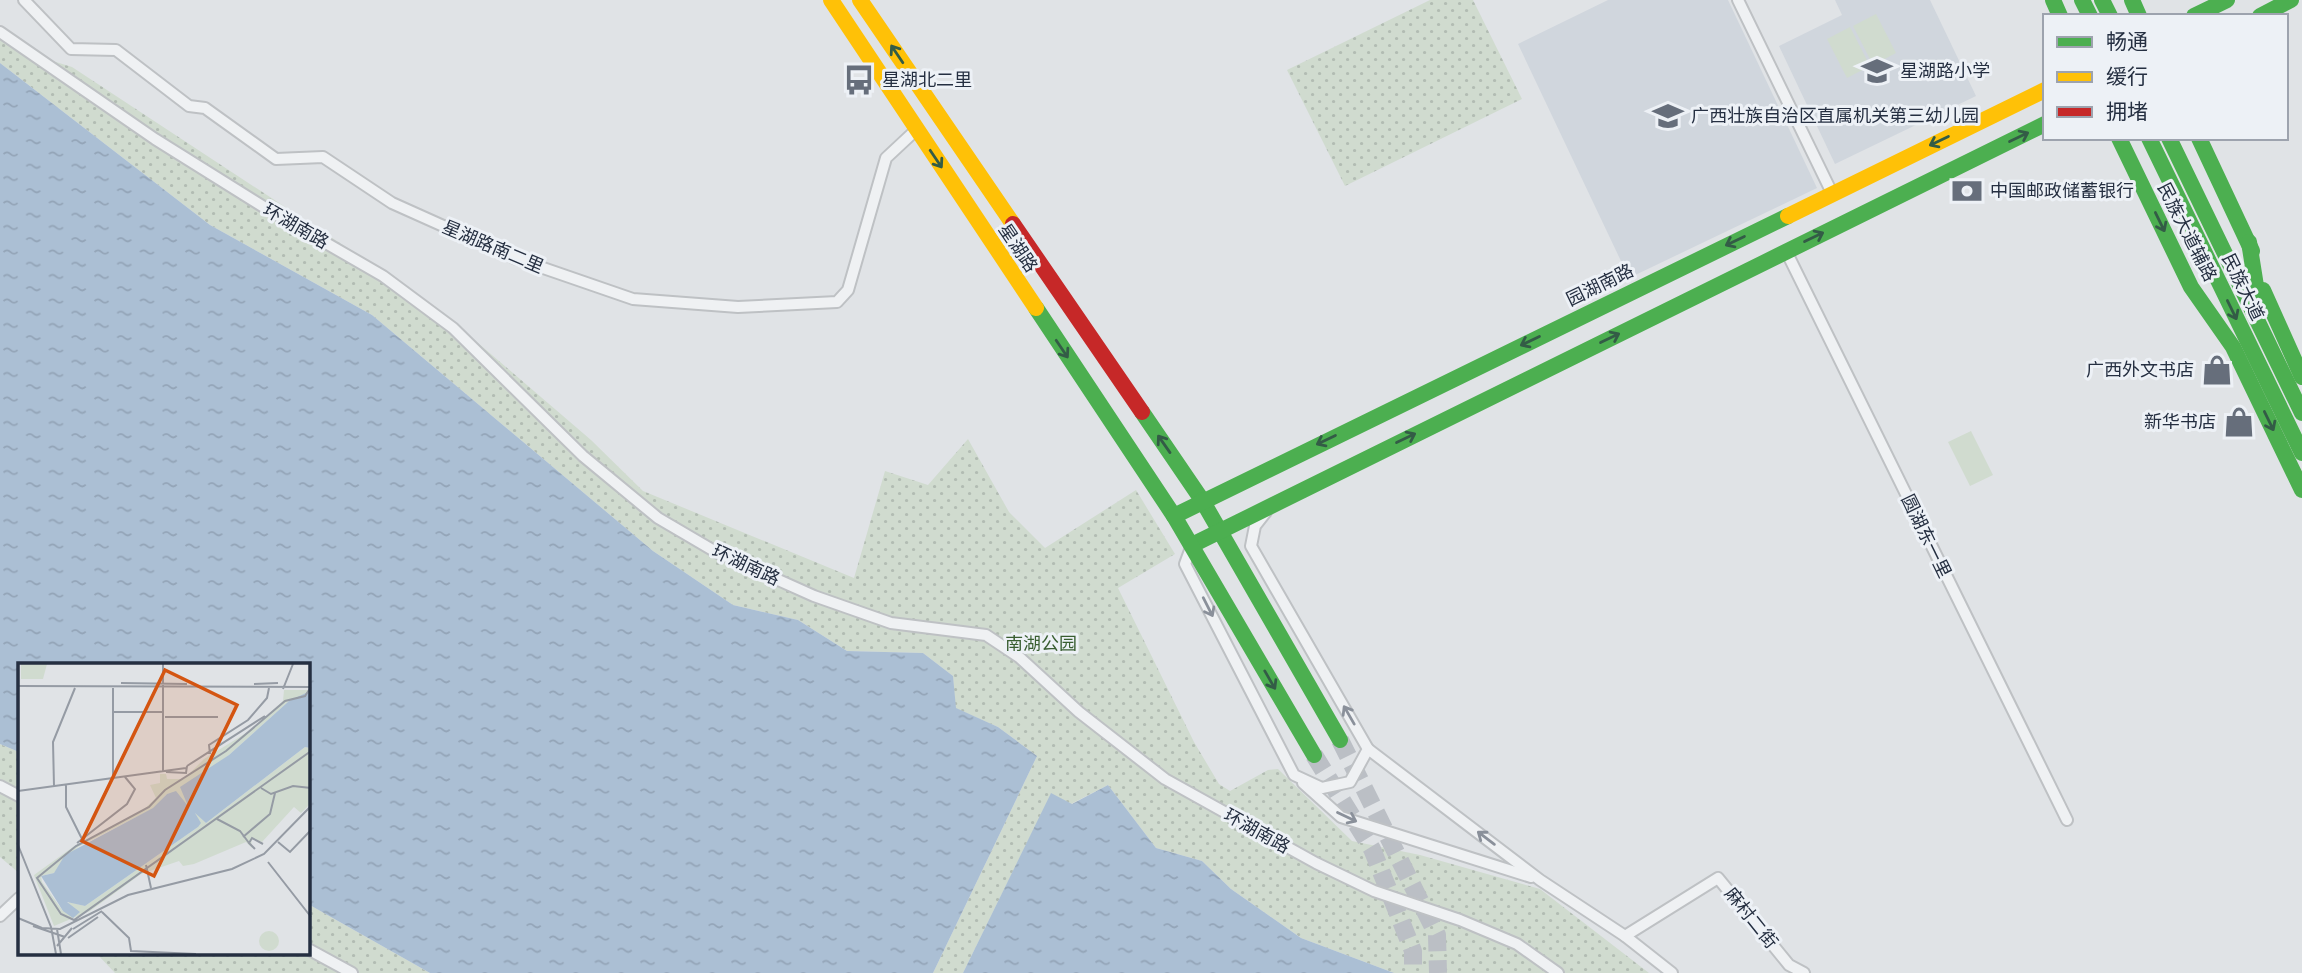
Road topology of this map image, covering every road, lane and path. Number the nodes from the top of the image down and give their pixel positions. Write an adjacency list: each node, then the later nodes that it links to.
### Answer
1 (24, 0): 12 (street, 星湖路南二里)
2 (831, 0): 12 (main road, 星湖路)
3 (860, 0): 25 (main road, 星湖路, one-way to 3)
4 (1738, 0): 17 (street)
5 (2227, 0): 7 (main road)
6 (2291, 0): 8 (main road)
7 (2198, 14)
8 (2264, 14)
9 (0, 32): 43 (street, 环湖南路)
10 (2043, 91): 17 (main road, 园湖南路, one-way to 17)
11 (2043, 125): 19 (main road, one-way to 11)
12 (916, 130): 27 (main road, 星湖路, one-way to 27)
13 (2120, 140): 24 (main road, 民族大道辅路, one-way to 24)
14 (2150, 140): 23 (main road, 民族大道, one-way to 23)
15 (2170, 140): 20 (main road, 民族大道)
16 (2200, 140): 18 (main road)
17 (1832, 193): 25 (main road, 园湖南路, one-way to 25)
18 (2249, 242): 20 (main road); 21 (main road)
19 (1786, 251): 26 (main road, one-way to 19); 36 (street, 圆湖东一里)
20 (2263, 333): 22 (main road, 民族大道)
21 (2302, 377)
22 (2302, 413)
23 (2302, 453)
24 (2302, 490)
25 (1202, 500): 27 (main road, 园湖南路); 28 (main road, 星湖路)
26 (1273, 504): 28 (main road); 31 (street, one-way to 26)
27 (1174, 516): 29 (main road, 星湖路)
28 (1219, 530): 29 (main road); 30 (main road, 星湖路)
29 (1192, 545): 32 (main road, 星湖路, one-way to 32); 33 (street, one-way to 33)
30 (1340, 740)
31 (1368, 749): 33 (street); 37 (street, one-way to 31)
32 (1314, 755)
33 (1294, 775): 37 (street, one-way to 37)
34 (0, 786): 35 (street)
35 (18, 795)
36 (2067, 820)
37 (1540, 880): 40 (street)
38 (18, 899): 39 (street)
39 (0, 916)
40 (1625, 936): 44 (street); 45 (street, 麻村二街)
41 (310, 950): 42 (street)
42 (352, 973)
43 (1558, 973)
44 (1672, 973)
45 (1804, 973)

